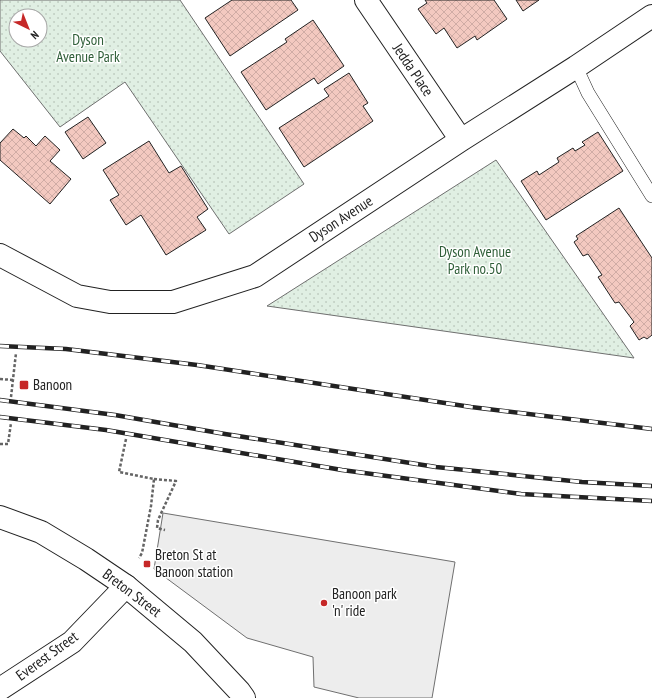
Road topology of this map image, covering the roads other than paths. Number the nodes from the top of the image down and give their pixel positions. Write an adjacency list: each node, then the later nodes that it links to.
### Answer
1 (366, 0): 4 (street, Jedda Place)
2 (652, 16): 3 (street, Dyson Avenue)
3 (576, 67): 4 (street, Dyson Avenue); 5 (lane)
4 (461, 140): 6 (street, Dyson Avenue)
5 (652, 196)
6 (0, 256)
7 (0, 517): 8 (street, Breton Street)
8 (126, 586): 9 (street, Everest Street); 10 (street, Breton Street)
9 (0, 689)
10 (244, 698)

